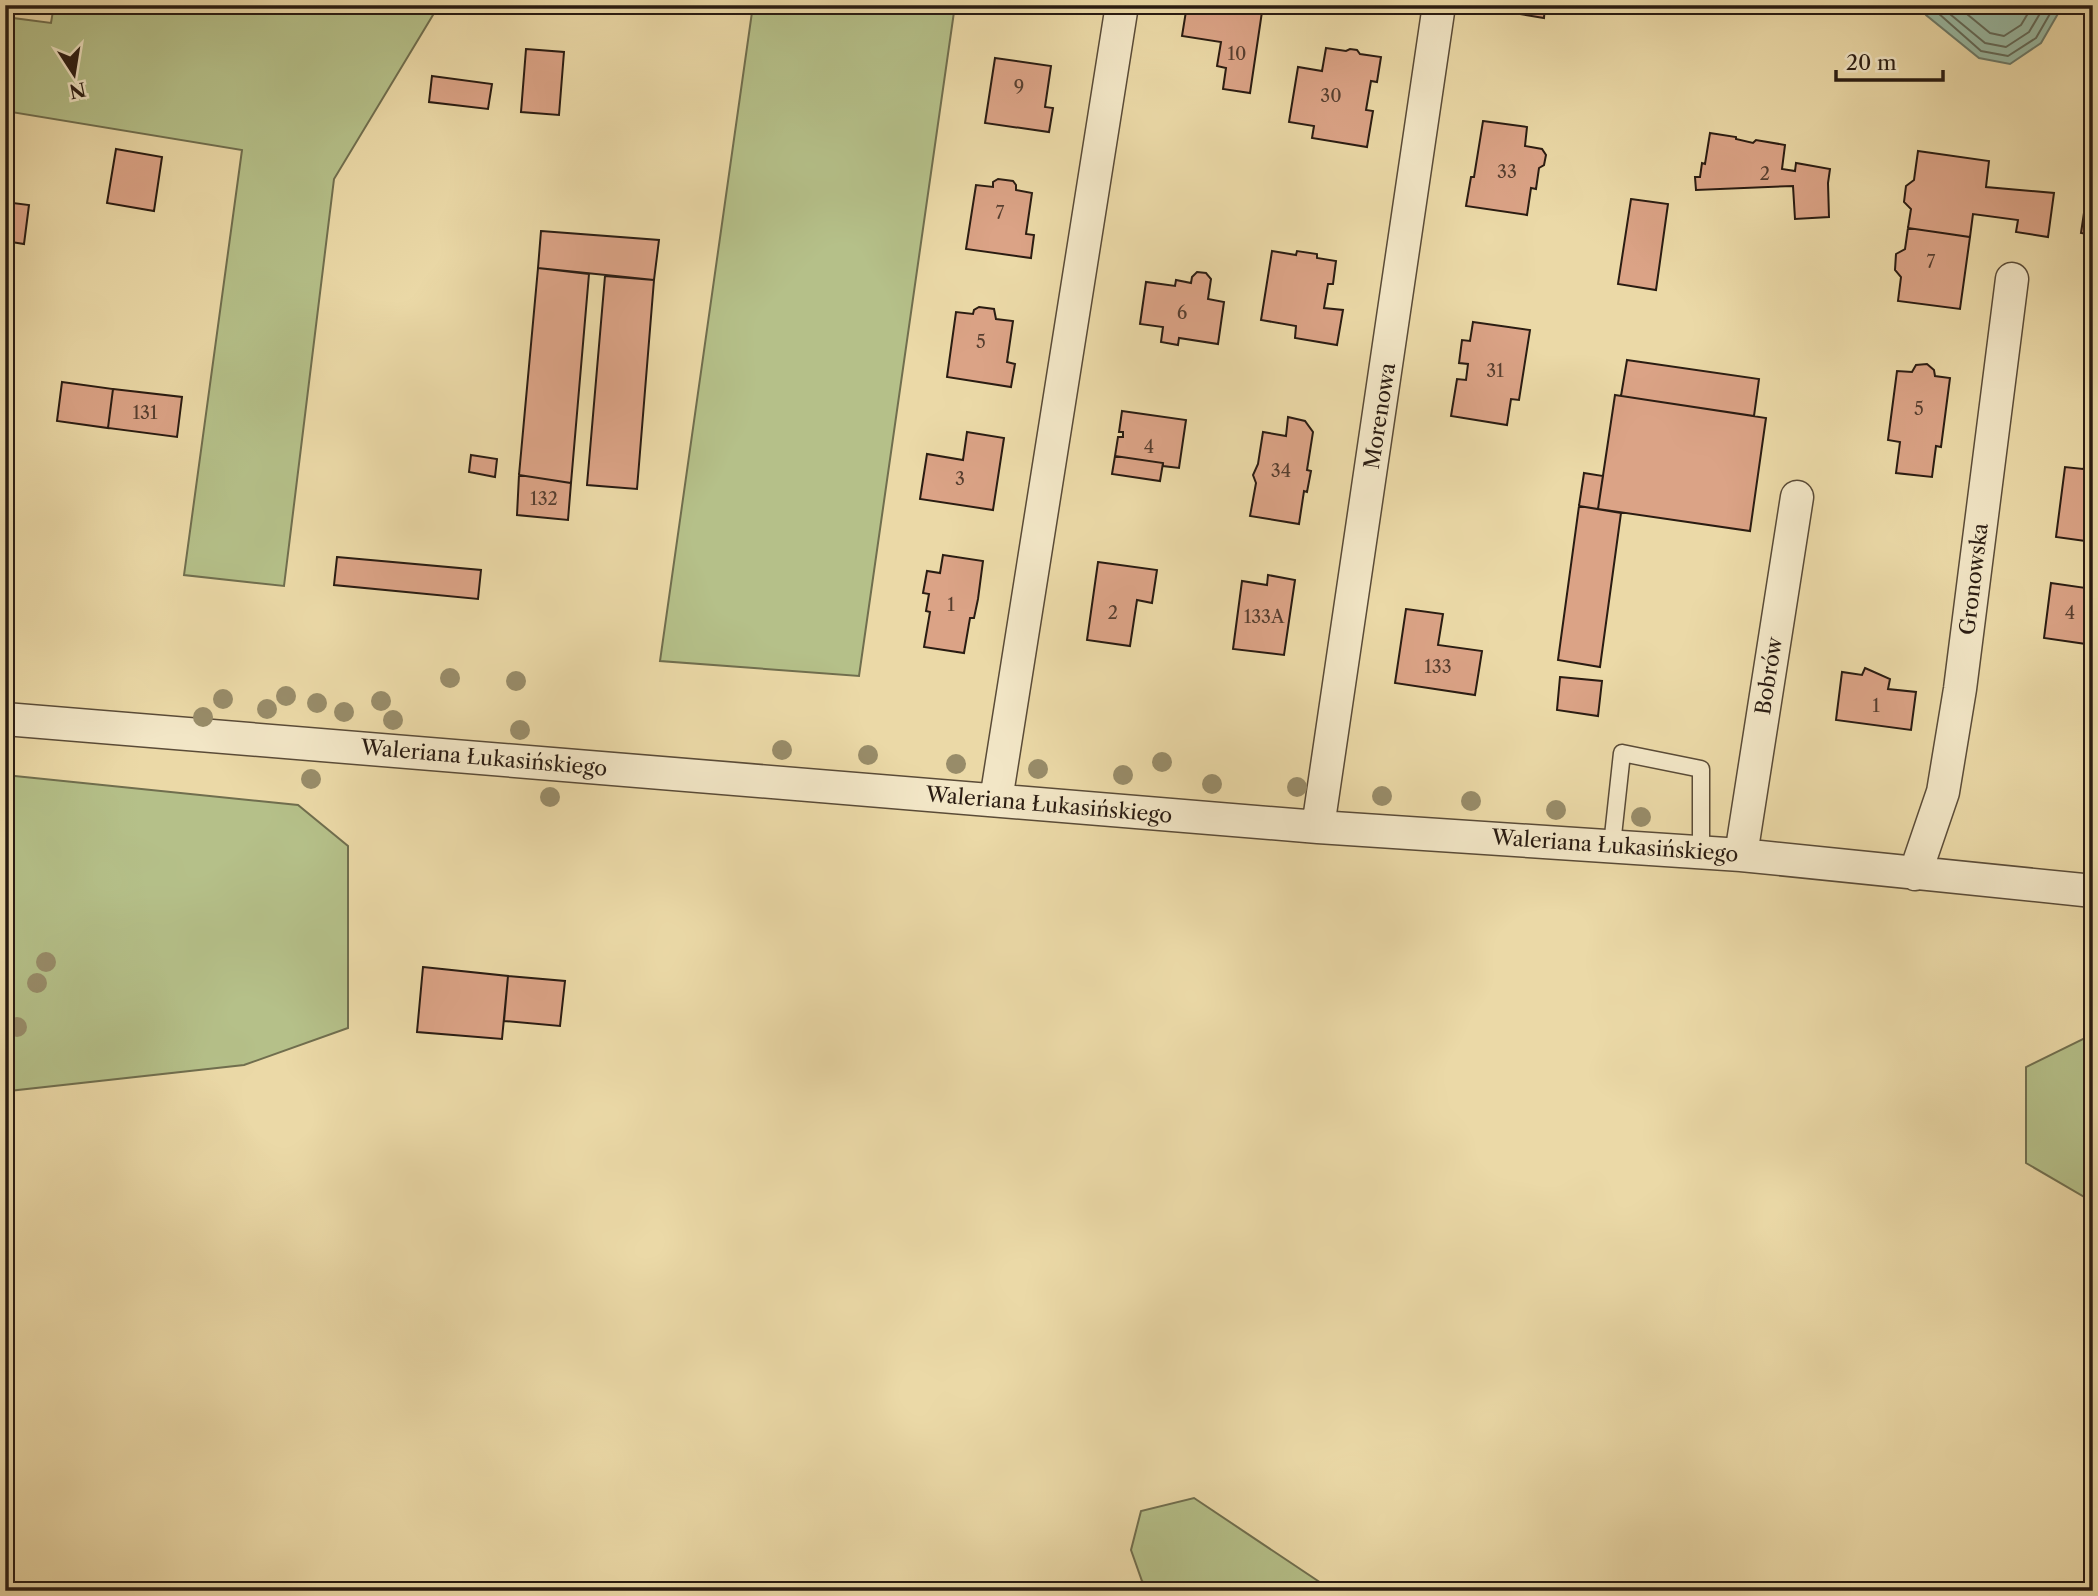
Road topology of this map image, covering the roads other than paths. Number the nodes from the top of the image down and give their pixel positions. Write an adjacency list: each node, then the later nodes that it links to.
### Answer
1 (1122, 5): 6 (street)
2 (1439, 5): 7 (street, Morenowa)
3 (2012, 279): 11 (street, Gronowska)
4 (1797, 496): 10 (street, Bobrów)
5 (5, 719): 6 (street, Waleriana Łukasińskiego)
6 (996, 800): 7 (street, Waleriana Łukasińskiego)
7 (1318, 827): 8 (street, Waleriana Łukasińskiego)
8 (1612, 845): 9 (street, Waleriana Łukasińskiego); 9 (lane)
9 (1701, 852): 10 (street, Waleriana Łukasińskiego)
10 (1741, 855): 11 (street, Waleriana Łukasińskiego)
11 (1915, 874): 12 (street, Waleriana Łukasińskiego)
12 (2093, 891)

